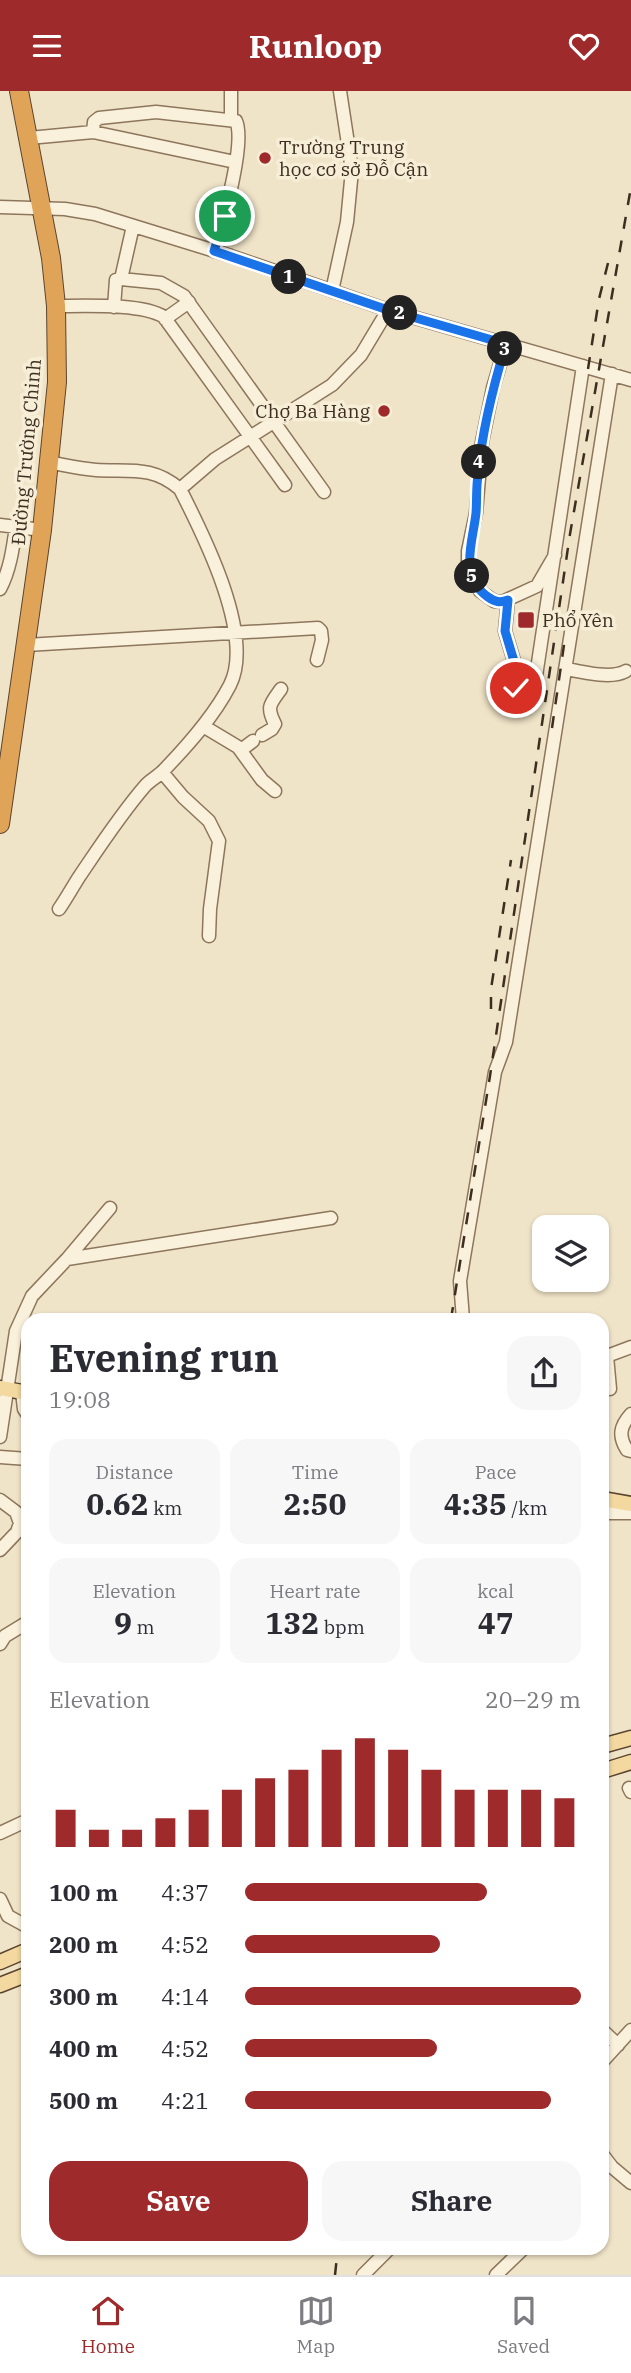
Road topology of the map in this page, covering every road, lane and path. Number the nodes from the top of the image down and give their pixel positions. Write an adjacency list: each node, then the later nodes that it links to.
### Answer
1 (19, 91): 6 (highway, Đường Trường Chinh)
2 (231, 91): 4 (street)
3 (340, 91): 13 (street)
4 (231, 119): 5 (street); 7 (street)
5 (93, 132): 6 (street); 7 (street)
6 (29, 138): 9 (highway, Đường Trường Chinh)
7 (235, 162): 11 (street)
8 (0, 207): 9 (street)
9 (42, 209): 10 (street); 15 (highway, Đường Trường Chinh)
10 (133, 226): 11 (street); 12 (street)
11 (214, 251): 13 (street)
12 (121, 279): 14 (street); 16 (street)
13 (332, 292): 17 (street)
14 (189, 302): 18 (street); 23 (street)
15 (56, 306): 16 (street); 25 (highway, Đường Trường Chinh)
16 (114, 307): 18 (street)
17 (388, 310): 19 (street); 23 (street)
18 (165, 319): 24 (street)
19 (506, 344): 20 (street); 34 (street)
20 (583, 366): 21 (street); 32 (street)
21 (612, 375): 22 (street); 38 (street)
22 (631, 380)
23 (273, 423): 24 (street); 28 (street)
24 (250, 438): 26 (street); 27 (street)
25 (47, 462): 27 (street); 31 (highway, Đường Trường Chinh)
26 (285, 485)
27 (180, 489): 35 (street)
28 (324, 492)
29 (0, 525): 30 (street)
30 (16, 527): 31 (street); 33 (street)
31 (42, 530): 36 (highway, Đường Trường Chinh)
32 (555, 555): 34 (street); 40 (street)
33 (0, 589)
34 (508, 600): 41 (street)
35 (235, 634): 36 (street); 37 (street); 43 (street)
36 (26, 645): 47 (highway, Đường Trường Chinh)
37 (317, 660)
38 (565, 669): 39 (street); 54 (street)
39 (625, 671)
40 (536, 676)
41 (516, 688)
42 (281, 689): 44 (street)
43 (203, 726): 44 (street); 45 (street)
44 (241, 750): 46 (street)
45 (162, 772): 48 (street); 49 (street)
46 (275, 791)
47 (0, 824)
48 (59, 909)
49 (209, 936)
50 (110, 1208): 52 (street)
51 (331, 1217): 52 (street)
52 (67, 1259): 53 (street)
53 (27, 1313)
54 (463, 1313)
55 (21, 1335): 59 (street)
56 (631, 1347): 57 (street)
57 (609, 1355)
58 (609, 1370): 60 (street)
59 (3, 1389): 61 (main road); 63 (street)
60 (609, 1389)
61 (21, 1392)
62 (631, 1414): 64 (street)
63 (0, 1437)
64 (631, 1451)
65 (0, 1457): 66 (street)
66 (21, 1458)
67 (0, 1500): 72 (street)
68 (609, 1500): 69 (main road)
69 (631, 1504)
70 (609, 1513): 71 (street)
71 (631, 1513)
72 (0, 1550)
73 (21, 1626): 74 (street)
74 (0, 1644)
75 (631, 1738): 76 (main road)
76 (609, 1744)
77 (631, 1762): 78 (main road)
78 (609, 1768)
79 (21, 1823): 80 (street)
80 (0, 1833)
81 (0, 1899): 82 (street)
82 (21, 1923)
83 (21, 1953): 84 (main road)
84 (0, 1962)
85 (21, 1977): 86 (main road)
86 (0, 1985)
87 (631, 2030): 89 (street)
88 (609, 2037): 89 (street)
89 (618, 2045): 90 (street)
90 (609, 2055)
91 (609, 2163): 92 (street)
92 (631, 2183)
93 (383, 2255): 95 (street)
94 (517, 2255): 96 (street)
95 (363, 2275)
96 (496, 2275)

